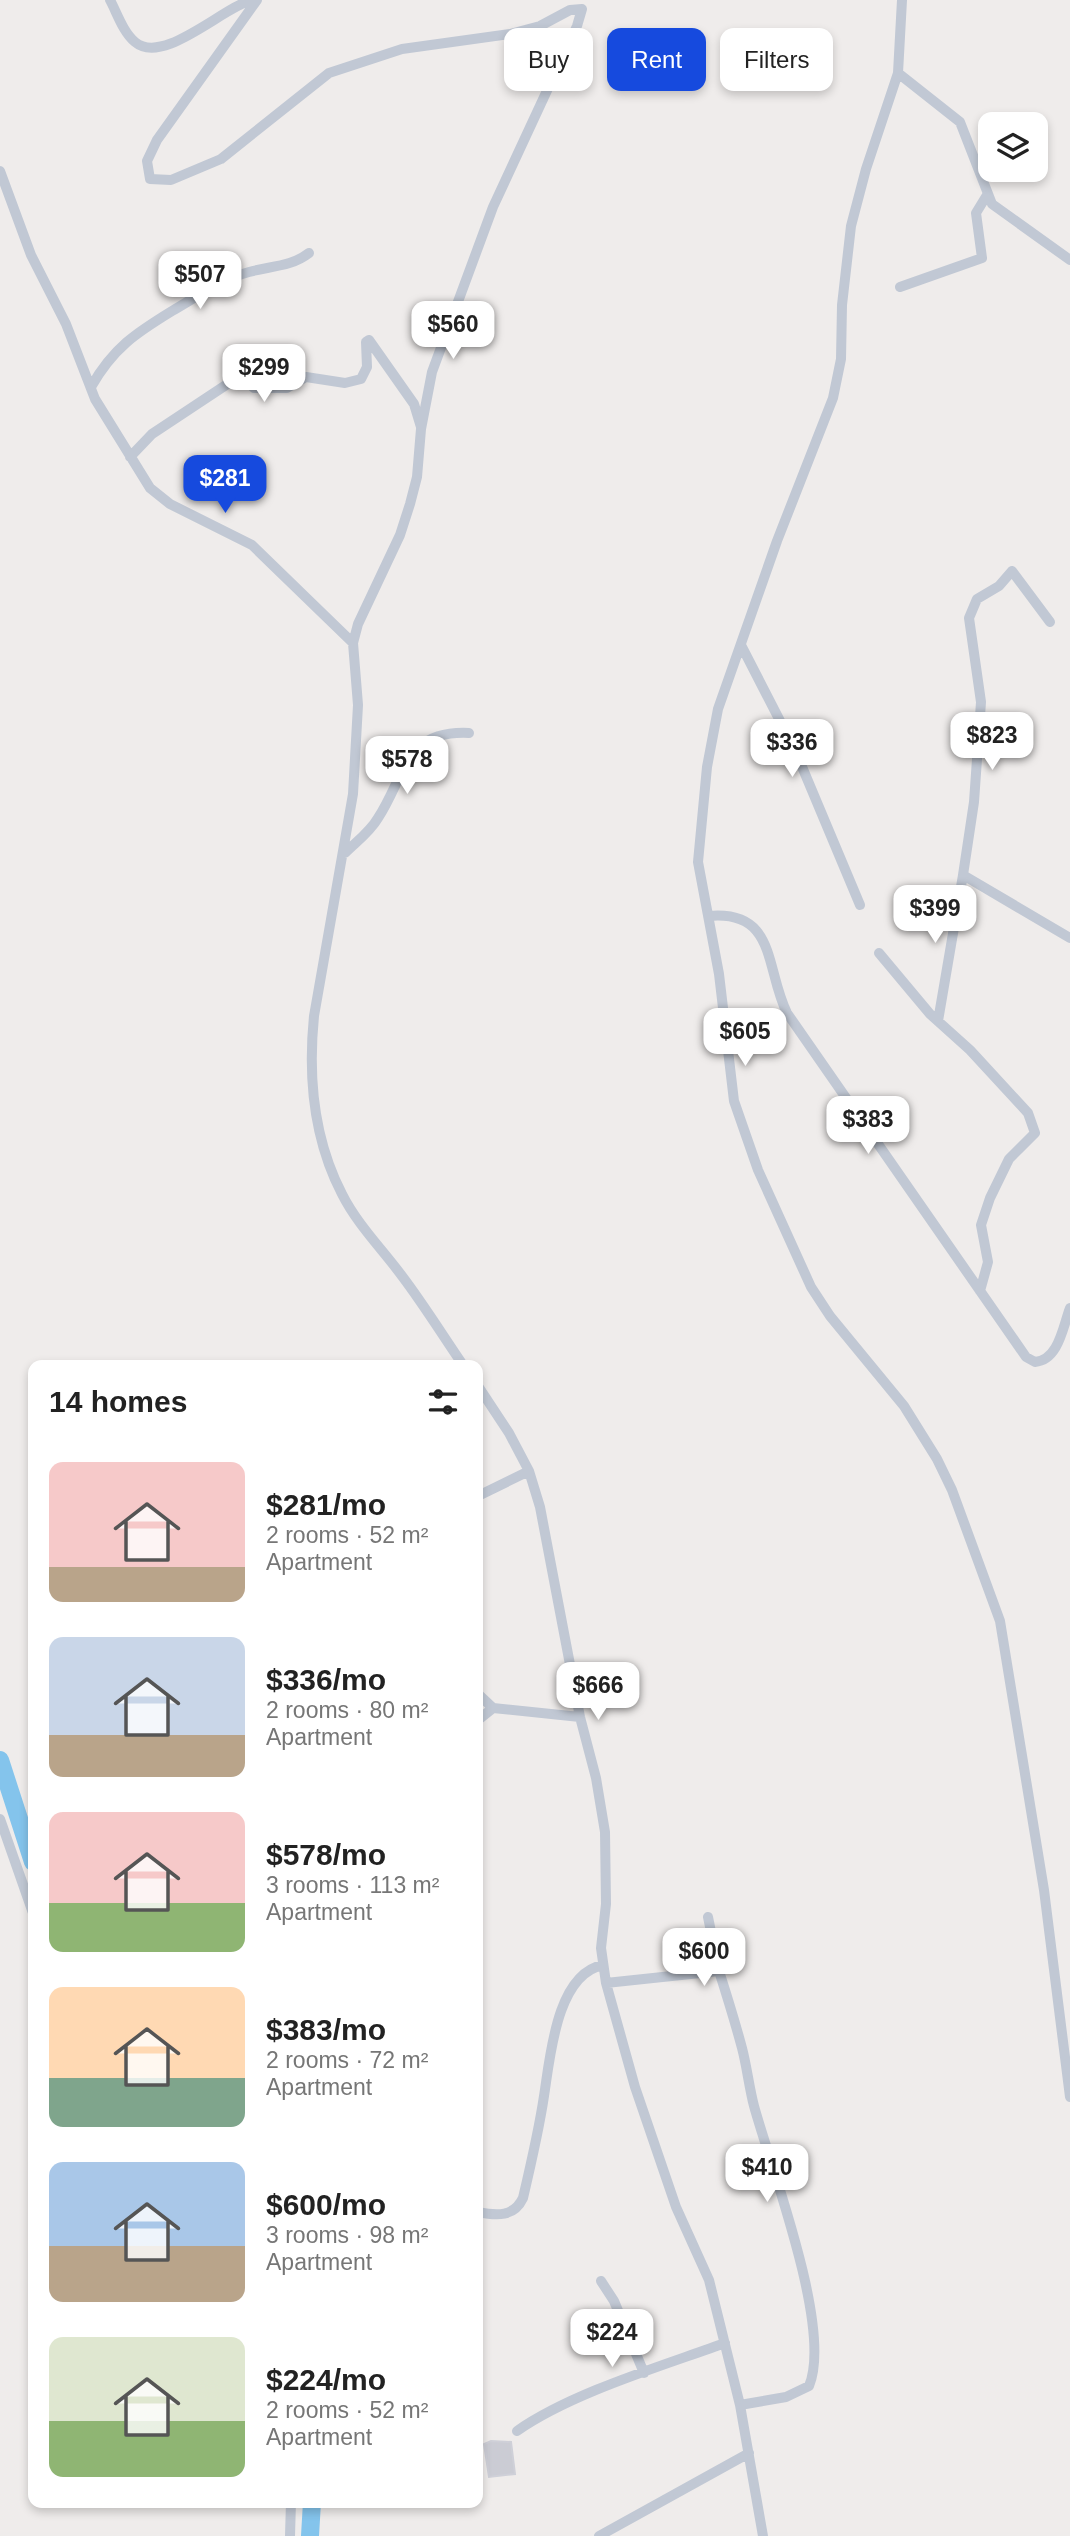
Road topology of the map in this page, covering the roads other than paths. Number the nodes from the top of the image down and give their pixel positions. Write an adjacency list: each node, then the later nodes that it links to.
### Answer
1 (110, 0): 2 (street)
2 (254, 0): 4 (street)
3 (902, 0): 5 (street)
4 (585, 5): 12 (street)
5 (898, 73): 7 (street); 16 (street)
6 (0, 171): 11 (street)
7 (987, 195): 9 (street); 10 (street)
8 (309, 253): 11 (street)
9 (1070, 260)
10 (900, 287)
11 (91, 387): 13 (street)
12 (421, 429): 13 (street); 15 (street)
13 (130, 457): 15 (street)
14 (1050, 622): 19 (street)
15 (353, 643): 18 (street)
16 (741, 645): 20 (street); 21 (street)
17 (469, 733): 18 (street)
18 (344, 854): 27 (street)
19 (963, 875): 22 (street); 24 (street)
20 (860, 905)
21 (709, 916): 25 (street); 41 (street)
22 (1070, 938)
23 (879, 953): 24 (street)
24 (937, 1021): 25 (street)
25 (980, 1291): 26 (street)
26 (1070, 1308)
27 (459, 1360)
28 (483, 1394): 29 (street)
29 (529, 1471): 30 (street); 34 (street)
30 (483, 1494)
31 (483, 1699): 32 (street)
32 (493, 1708): 33 (street); 34 (street)
33 (483, 1716)
34 (580, 1717): 38 (street)
35 (0, 1819): 36 (street)
36 (28, 1899)
37 (708, 1917): 39 (street)
38 (603, 1965): 40 (street); 42 (street)
39 (719, 1971): 40 (street); 46 (street)
40 (606, 1983): 44 (street)
41 (1070, 2096)
42 (483, 2212)
43 (601, 2281): 45 (street)
44 (725, 2343): 45 (street); 46 (street)
45 (644, 2373): 47 (street)
46 (740, 2405): 48 (street)
47 (517, 2431)
48 (749, 2453): 51 (street); 52 (street)
49 (291, 2508): 50 (street)
50 (290, 2536)
51 (599, 2536)
52 (763, 2536)

